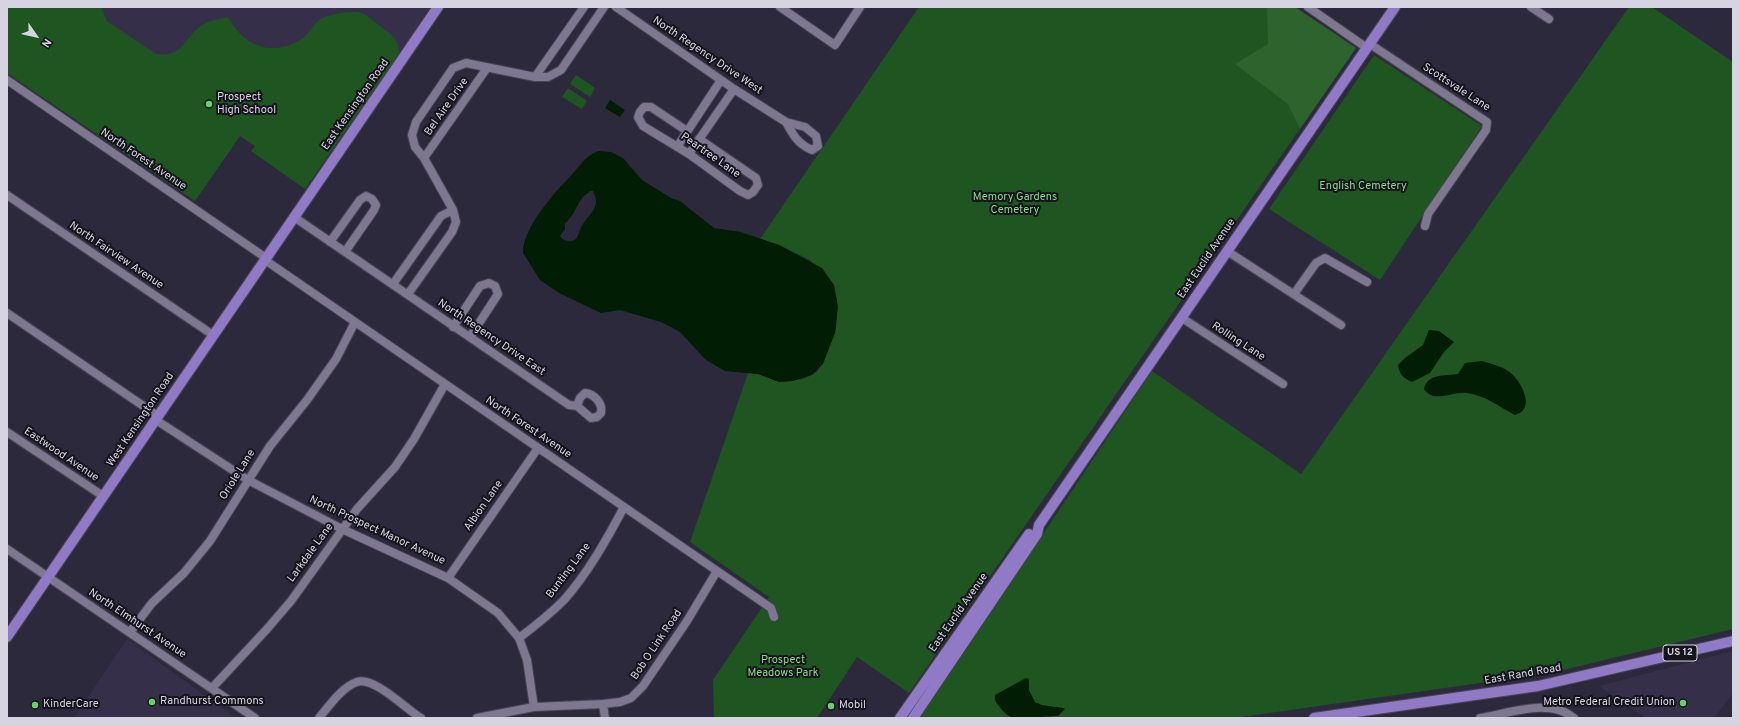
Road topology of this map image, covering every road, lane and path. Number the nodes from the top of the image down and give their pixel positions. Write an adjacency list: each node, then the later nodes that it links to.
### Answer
1 (438, 7): 25 (main road, East Kensington Road)
2 (584, 7): 13 (street)
3 (604, 7): 13 (street, Bel Aire Drive)
4 (616, 7): 15 (street, North Regency Drive West)
5 (780, 7): 6 (street)
6 (860, 7)
7 (1308, 7): 11 (street)
8 (1395, 7): 11 (main road, East Euclid Avenue)
9 (1531, 7): 10 (street)
10 (1549, 19)
11 (1369, 46): 26 (street, Scottsvale Lane); 28 (main road, East Euclid Avenue)
12 (487, 68): 13 (street, Bel Aire Drive); 22 (street, Bel Aire Drive); 22 (street, Bel Aire Drive)
13 (535, 76)
14 (7, 80): 30 (street, North Forest Avenue)
15 (721, 80): 16 (street, North Regency Drive West); 18 (street)
16 (734, 89): 17 (street, North Regency Drive West); 19 (street)
17 (786, 122)
18 (687, 131): 20 (street); 20 (street, Peartree Lane)
19 (699, 139): 21 (street); 21 (street, Peartree Lane)
20 (677, 146): 21 (street, Peartree Lane)
21 (689, 154)
22 (424, 158): 24 (street, Bel Aire Drive)
23 (7, 195): 40 (street, North Fairview Avenue)
24 (453, 210): 32 (street); 33 (street, Bel Aire Drive)
25 (294, 217): 27 (street, North Regency Drive East); 30 (main road, West Kensington Road)
26 (1425, 226)
27 (330, 242): 29 (street, North Regency Drive East); 29 (street)
28 (1227, 251): 34 (street); 36 (main road, East Euclid Avenue)
29 (345, 252): 32 (street, North Regency Drive East)
30 (265, 259): 37 (street, North Forest Avenue); 40 (main road, West Kensington Road)
31 (1366, 282): 34 (street)
32 (394, 284): 33 (street, North Regency Drive East)
33 (408, 294): 39 (street, North Regency Drive East)
34 (1294, 294): 38 (street)
35 (7, 313): 45 (street, North Prospect Manor Avenue)
36 (1182, 318): 43 (street, Rolling Lane); 51 (main road, East Euclid Avenue)
37 (355, 322): 42 (street, North Forest Avenue); 48 (street, Oriole Lane)
38 (1341, 325)
39 (453, 327): 41 (street, North Regency Drive East); 41 (street)
40 (213, 335): 45 (main road, West Kensington Road)
41 (470, 337): 44 (street, North Regency Drive East)
42 (445, 384): 47 (street, North Forest Avenue); 52 (street, Larkdale Lane)
43 (1283, 384)
44 (577, 406)
45 (157, 418): 48 (street, North Prospect Manor Avenue); 49 (main road, West Kensington Road)
46 (7, 432): 49 (street, Eastwood Avenue)
47 (538, 448): 50 (street, North Forest Avenue); 56 (street, Albion Lane)
48 (248, 480): 52 (street, North Prospect Manor Avenue); 58 (street, Oriole Lane)
49 (103, 496): 55 (main road, West Kensington Road)
50 (624, 507): 54 (street, North Forest Avenue); 60 (street, Bunting Lane)
51 (1039, 525): 71 (main road, East Euclid Avenue); 72 (main road, East Euclid Avenue)
52 (342, 529): 56 (street, North Prospect Manor Avenue); 62 (street, Larkdale Lane)
53 (7, 549): 55 (street, North Elmhurst Avenue)
54 (717, 571): 57 (street, North Forest Avenue); 63 (street, Bob O Link Road)
55 (48, 577): 58 (street, North Elmhurst Avenue); 59 (main road, West Kensington Road)
56 (448, 578): 60 (street, North Prospect Manor Avenue)
57 (774, 617)
58 (130, 632): 62 (street, North Elmhurst Avenue)
59 (7, 637)
60 (520, 638): 64 (street, North Prospect Manor Avenue)
61 (1733, 641): 73 (main road, East Rand Road / US 12)
62 (212, 688): 66 (street, North Elmhurst Avenue)
63 (603, 704): 64 (street, Bob O Link Road); 70 (street)
64 (534, 707): 69 (street, Bob O Link Road)
65 (1494, 717): 74 (street); 75 (street)
66 (256, 718)
67 (319, 718): 68 (street)
68 (421, 718)
69 (477, 718)
70 (605, 718)
71 (900, 718)
72 (913, 718)
73 (1314, 718)
74 (1480, 718)
75 (1574, 718)

